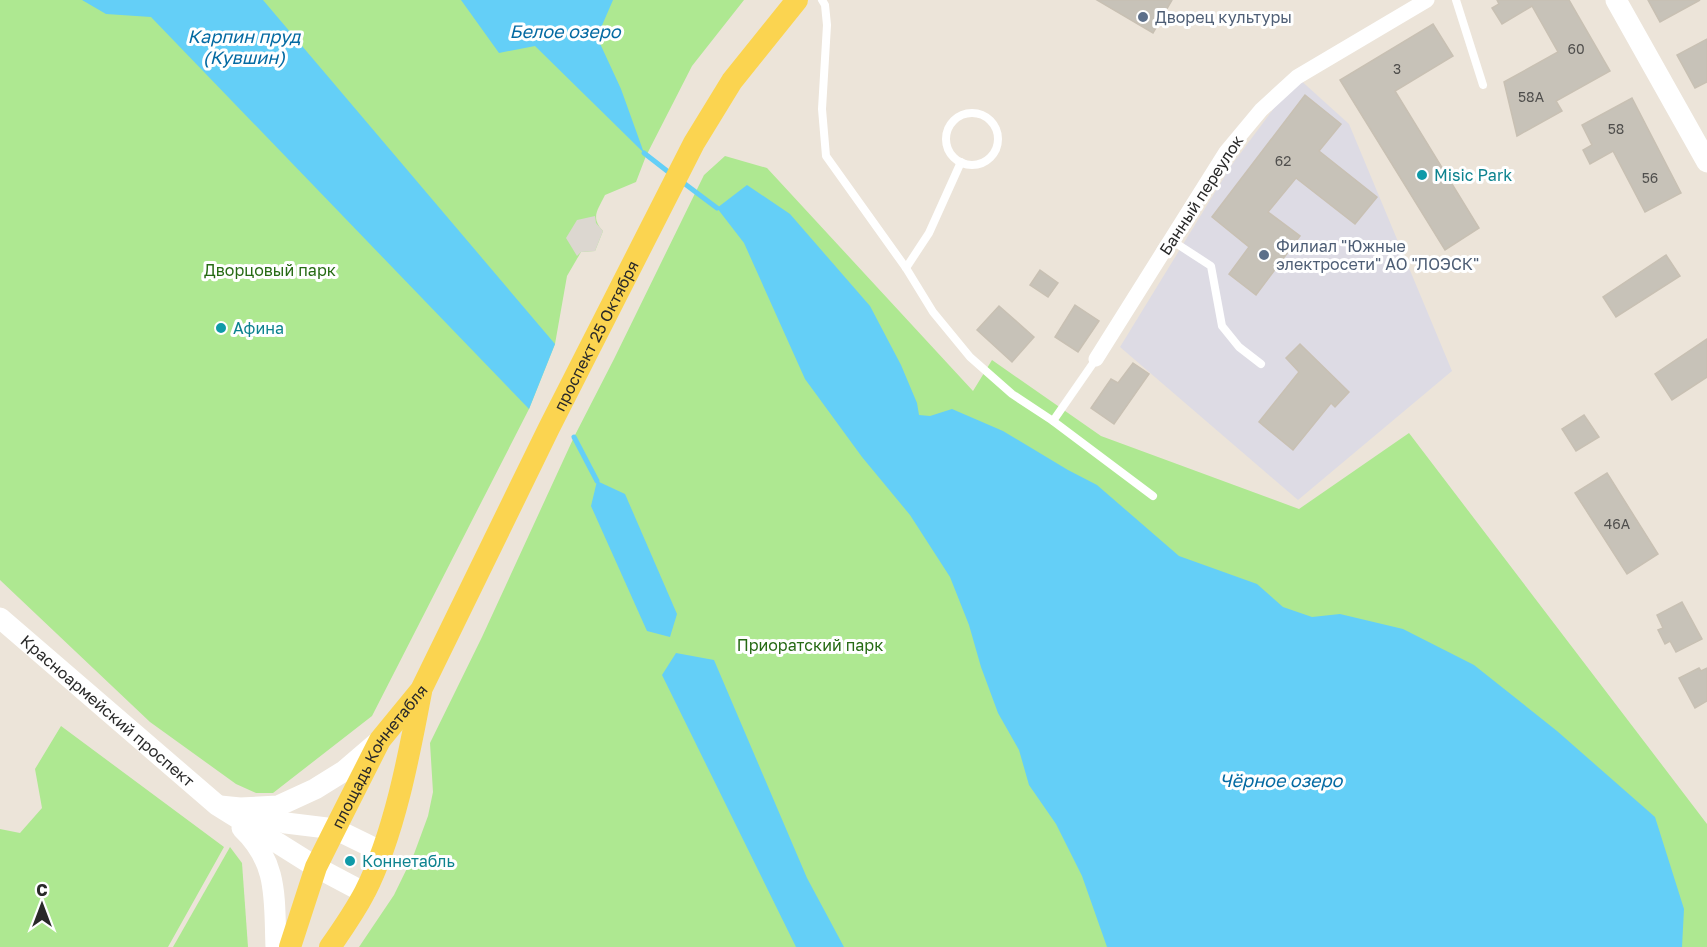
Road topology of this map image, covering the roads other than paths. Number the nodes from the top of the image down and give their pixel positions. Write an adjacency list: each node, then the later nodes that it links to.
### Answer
1 (797, 0): 16 (main road, проспект 25 Октября)
2 (822, 0): 10 (lane)
3 (1427, 0): 9 (street, Банный переулок)
4 (1456, 0): 6 (lane)
5 (1616, 0): 8 (main road)
6 (1483, 85)
7 (961, 162): 7 (lane); 10 (lane)
8 (1707, 162)
9 (1171, 240): 11 (street, Банный переулок); 12 (lane)
10 (906, 268): 13 (lane)
11 (1096, 359): 13 (lane)
12 (1261, 364)
13 (1053, 421): 14 (lane)
14 (1153, 496)
15 (1, 620): 18 (main road, Красноармейский проспект)
16 (421, 690): 17 (main road, площадь Коннетабля); 20 (main road, площадь Коннетабля)
17 (380, 740): 18 (main road); 19 (main road, площадь Коннетабля)
18 (217, 805): 19 (main road, Красноармейский проспект); 21 (main road, Красноармейский проспект); 23 (main road)
19 (335, 829): 20 (main road, Красноармейский проспект); 21 (main road, площадь Коннетабля)
20 (382, 852): 22 (main road, площадь Коннетабля)
21 (316, 867): 22 (main road, Красноармейский проспект); 24 (main road, площадь Коннетабля)
22 (364, 893): 25 (main road, площадь Коннетабля)
23 (276, 947)
24 (290, 947)
25 (330, 947)

